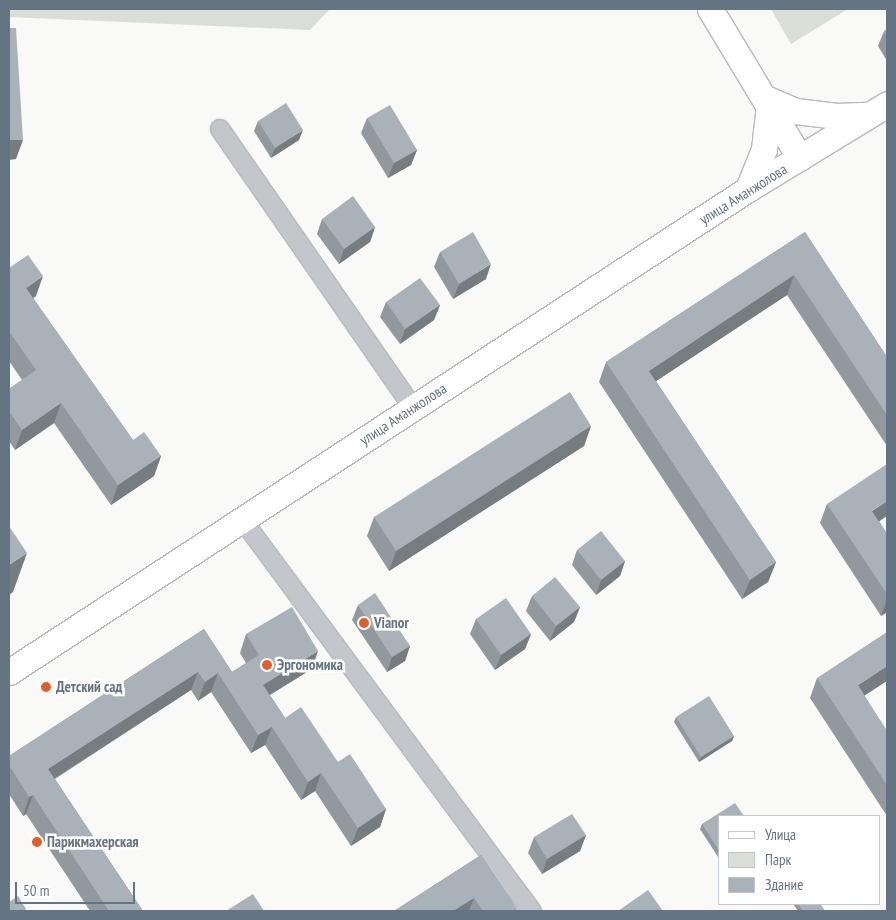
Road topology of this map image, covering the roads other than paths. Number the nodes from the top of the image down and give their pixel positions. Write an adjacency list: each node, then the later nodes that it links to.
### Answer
1 (710, 9): 2 (main road)
2 (767, 101): 3 (main road); 5 (main road); 6 (main road)
3 (878, 109): 5 (main road, улица Аманжолова)
4 (220, 129): 7 (street)
5 (800, 158): 6 (main road, улица Аманжолова)
6 (748, 189): 7 (main road, улица Аманжолова)
7 (413, 408): 8 (main road, улица Аманжолова)
8 (241, 518): 9 (main road, улица Аманжолова); 10 (street)
9 (9, 672)
10 (532, 911)

